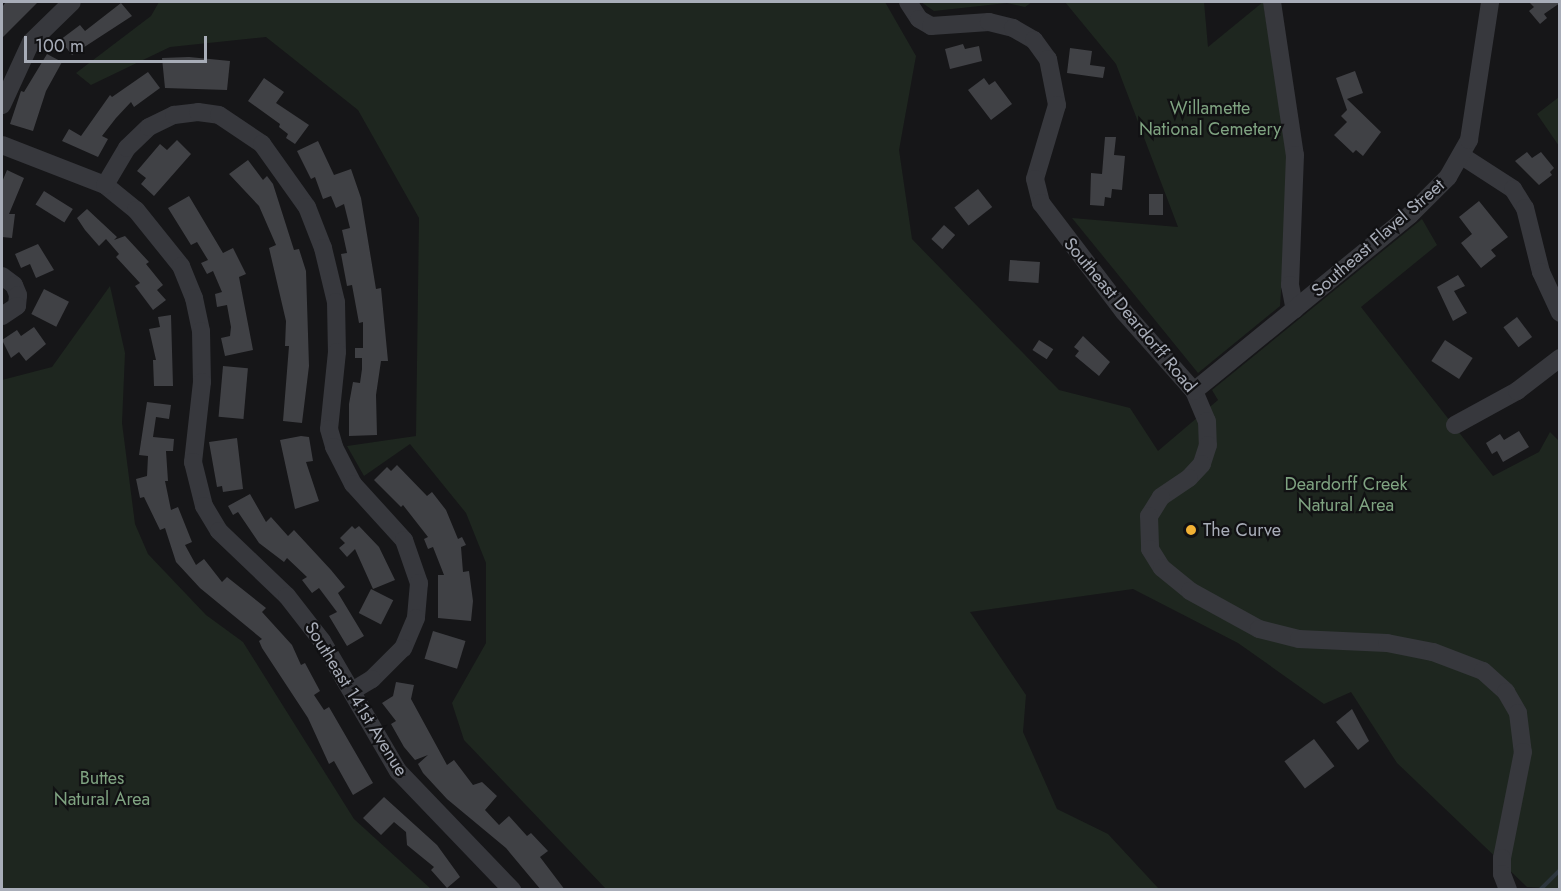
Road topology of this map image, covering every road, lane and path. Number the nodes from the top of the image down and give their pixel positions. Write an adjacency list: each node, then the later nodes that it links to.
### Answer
1 (72, 2): 5 (street)
2 (908, 2): 14 (street, Southeast Deardorff Road)
3 (1272, 2): 10 (street)
4 (1490, 2): 7 (street, Southeast Flavel Street)
5 (2, 105)
6 (2, 145): 8 (street, Southeast 141st Avenue)
7 (1462, 156): 10 (street, Southeast Flavel Street); 11 (street)
8 (105, 185): 16 (street, Southeast 141st Avenue); 16 (street)
9 (2, 276): 12 (street)
10 (1296, 310): 14 (street, Southeast Flavel Street)
11 (1560, 312)
12 (2, 316)
13 (1560, 358): 15 (street)
14 (1194, 391): 18 (street, Southeast Deardorff Road)
15 (1455, 425)
16 (352, 691): 17 (street, Southeast 141st Avenue)
17 (512, 890)
18 (1508, 890)

